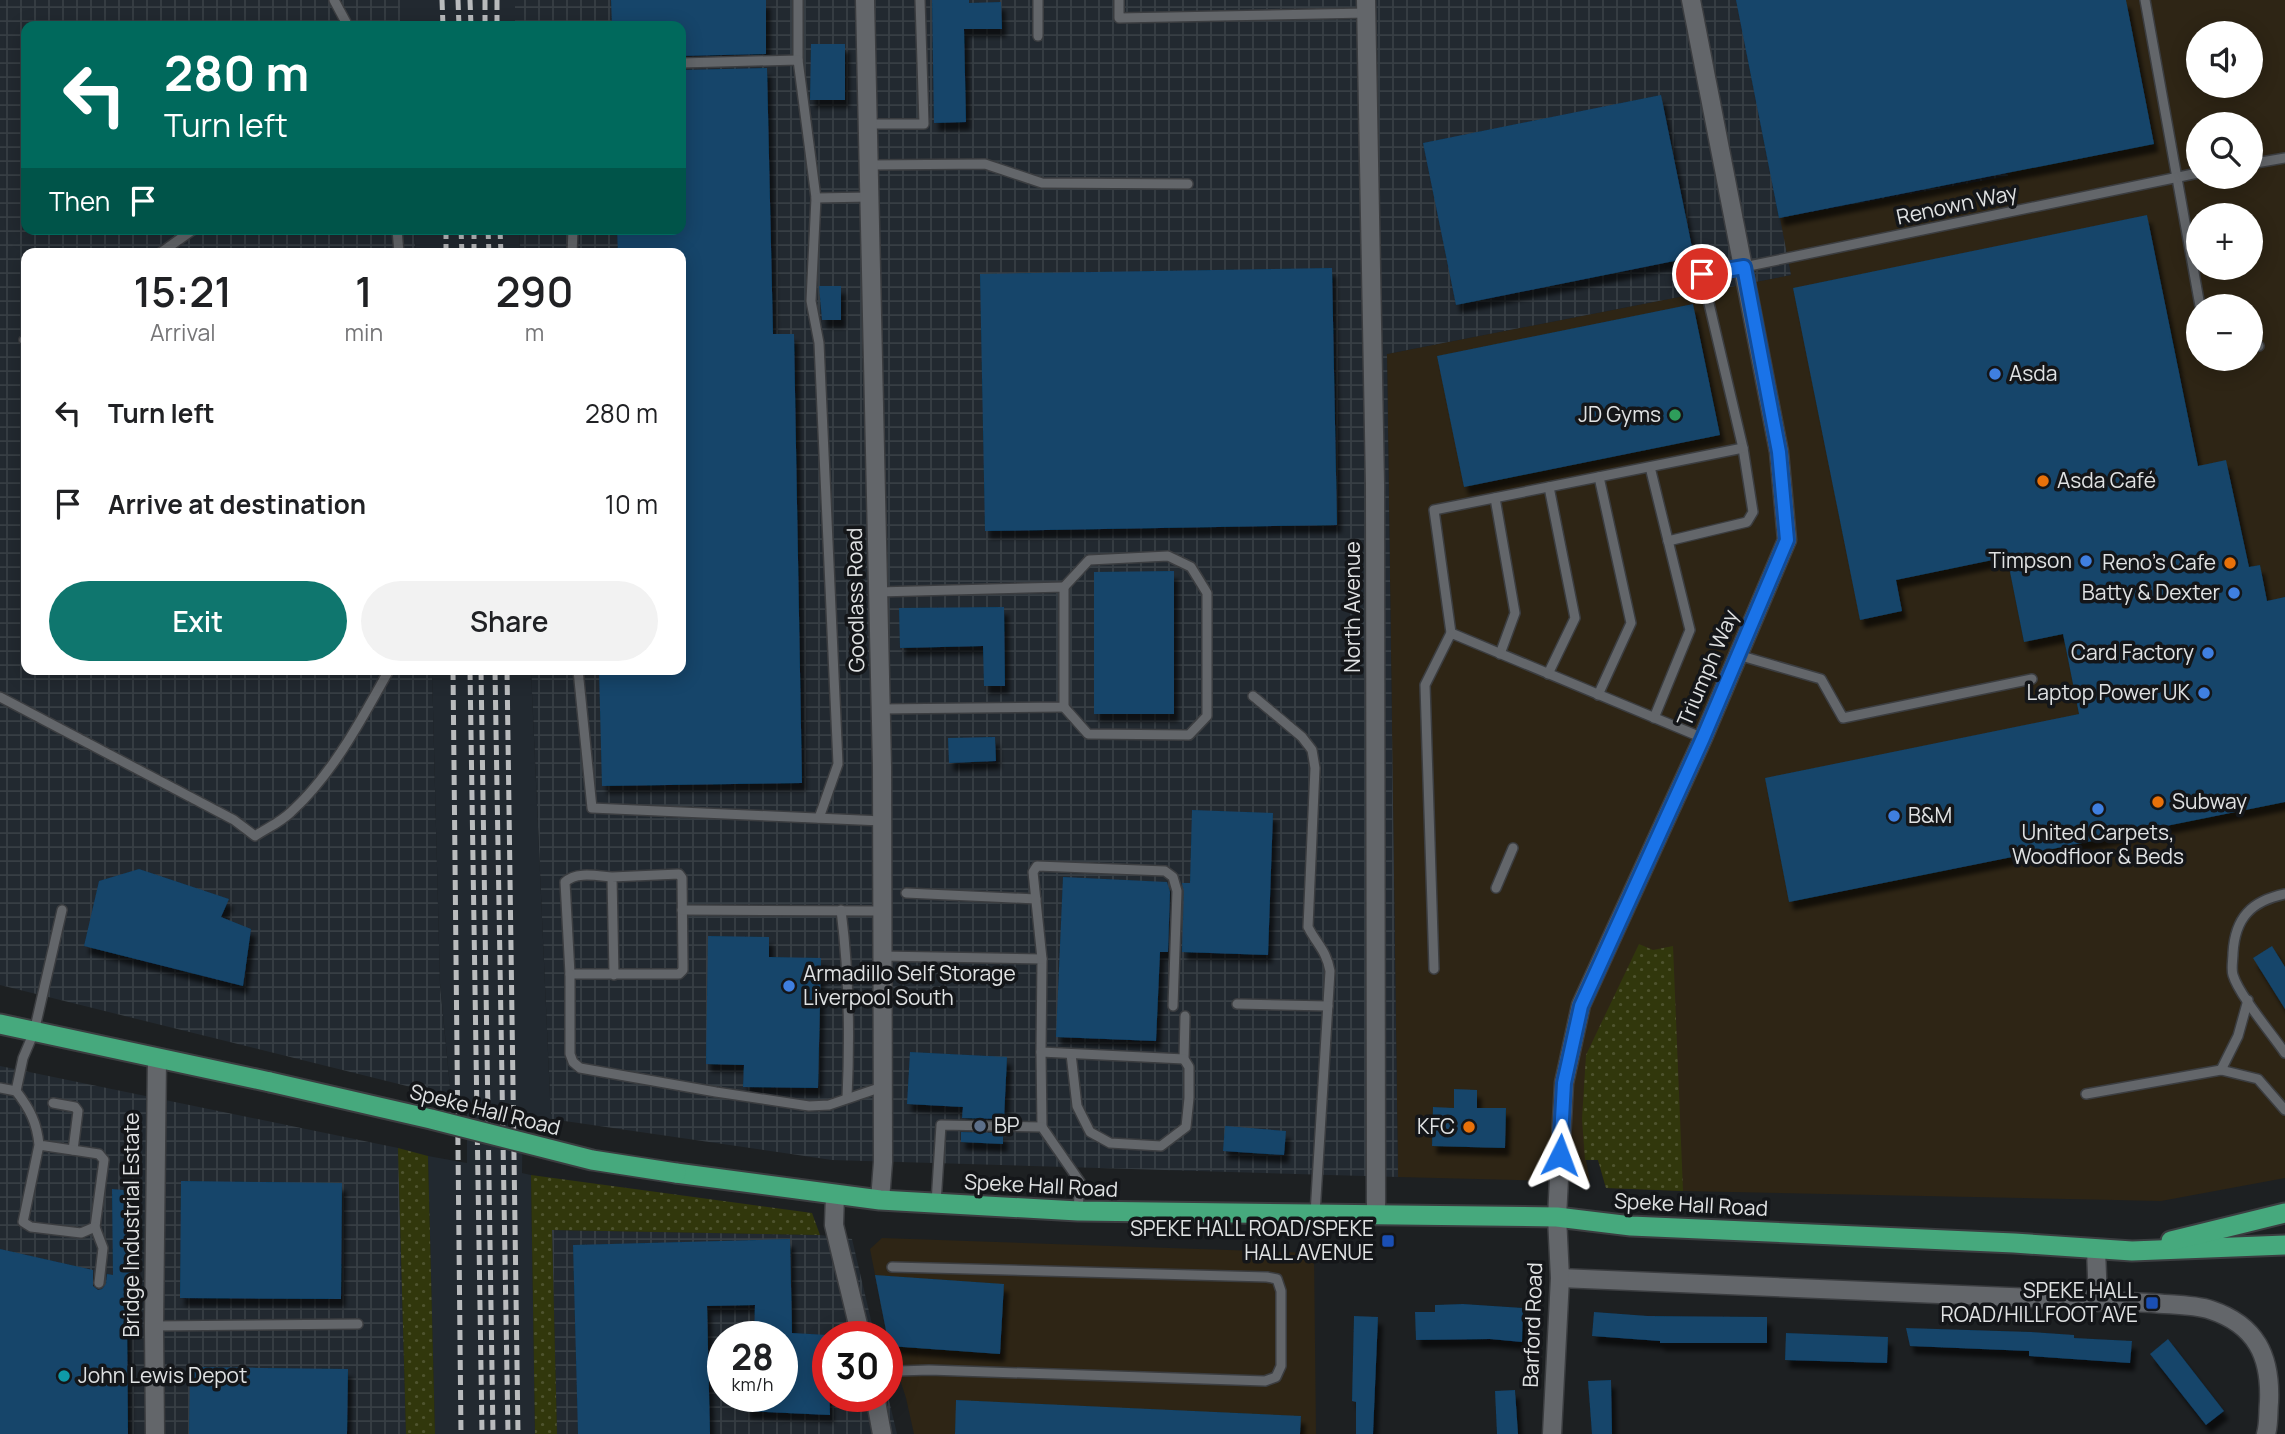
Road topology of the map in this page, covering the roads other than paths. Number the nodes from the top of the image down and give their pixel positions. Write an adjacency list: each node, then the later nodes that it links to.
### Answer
1 (334, 0): 10 (lane)
2 (798, 0): 12 (lane)
3 (865, 0): 14 (street, Goodlass Road)
4 (920, 0): 14 (lane)
5 (1038, 0): 11 (lane)
6 (1119, 0): 9 (lane)
7 (1691, 0): 25 (street, Triumph Way)
8 (2145, 0): 19 (lane)
9 (1366, 6): 93 (street, North Avenue)
10 (345, 21)
11 (1038, 36)
12 (798, 60): 13 (lane); 22 (lane)
13 (686, 64)
14 (868, 124): 17 (street, Goodlass Road)
15 (2285, 159): 16 (lane)
16 (2263, 162)
17 (869, 165): 20 (lane); 21 (street, Goodlass Road)
18 (2186, 175): 19 (lane, Renown Way)
19 (2177, 176): 25 (lane, Renown Way); 26 (lane)
20 (1188, 184)
21 (870, 197): 22 (lane); 34 (street, Goodlass Road)
22 (816, 198): 49 (lane)
23 (186, 235): 24 (lane)
24 (167, 248)
25 (1744, 267): 27 (lane, Renown Way); 37 (street, Triumph Way)
26 (2198, 294)
27 (1742, 448): 28 (lane); 32 (lane)
28 (1650, 467): 29 (lane); 32 (lane)
29 (1600, 477): 30 (lane); 42 (lane)
30 (1549, 487): 31 (lane); 38 (lane)
31 (1495, 498): 35 (lane); 36 (lane)
32 (1668, 541): 47 (lane)
33 (1063, 587): 34 (lane); 45 (lane); 45 (lane)
34 (878, 593): 46 (street, Goodlass Road)
35 (1451, 633): 36 (lane); 63 (lane)
36 (1500, 654): 38 (lane)
37 (1738, 655): 41 (lane); 48 (street, Triumph Way)
38 (1548, 674): 42 (lane)
39 (385, 675): 44 (lane)
40 (579, 675): 49 (lane)
41 (2032, 679)
42 (1598, 695): 47 (lane)
43 (1253, 696): 69 (lane)
44 (0, 697)
45 (1064, 707): 46 (lane)
46 (880, 709): 50 (street, Goodlass Road)
47 (1654, 718): 48 (lane)
48 (1703, 738): 96 (street, Triumph Way)
49 (819, 818): 50 (lane)
50 (882, 821): 60 (street, Goodlass Road)
51 (1513, 848): 53 (lane)
52 (612, 877): 58 (lane); 64 (lane); 65 (lane)
53 (1496, 888)
54 (906, 892): 56 (lane)
55 (2285, 894): 66 (lane)
56 (1037, 899): 62 (lane); 68 (lane)
57 (62, 910): 72 (lane)
58 (682, 910): 59 (lane); 65 (lane)
59 (841, 911): 60 (lane); 83 (lane)
60 (881, 911): 61 (street, Goodlass Road)
61 (881, 956): 62 (lane); 79 (street, Goodlass Road)
62 (1042, 958): 73 (lane)
63 (1434, 969)
64 (570, 974): 65 (lane); 83 (lane)
65 (614, 975)
66 (2248, 1000): 74 (lane); 78 (lane)
67 (1237, 1004): 69 (lane)
68 (1173, 1006)
69 (1328, 1006): 95 (lane)
70 (1185, 1016): 77 (lane)
71 (0, 1024): 72 (highway, Speke Hall Road)
72 (34, 1032): 76 (highway, Speke Hall Road); 81 (lane)
73 (1041, 1052): 75 (lane); 86 (lane)
74 (2285, 1052)
75 (1071, 1054): 77 (lane); 77 (lane)
76 (157, 1058): 89 (highway, Speke Hall Road, bridge); 108 (street, Bridge Industrial Estate)
77 (1184, 1059)
78 (2221, 1070): 82 (lane); 85 (lane)
79 (882, 1087): 83 (lane); 90 (street, Goodlass Road)
80 (0, 1088): 81 (lane)
81 (16, 1091): 87 (lane)
82 (2086, 1094)
83 (847, 1098)
84 (54, 1103): 88 (lane)
85 (2285, 1111)
86 (1042, 1126): 91 (lane); 92 (lane)
87 (39, 1146): 88 (lane); 97 (lane)
88 (73, 1150): 97 (lane)
89 (835, 1195): 90 (highway, Speke Hall Road); 106 (street)
90 (880, 1200): 91 (highway, Speke Hall Road)
91 (936, 1203): 92 (highway, Speke Hall Road)
92 (1078, 1211): 95 (highway, Speke Hall Road)
93 (1376, 1213): 95 (highway, Speke Hall Road); 96 (highway, Speke Hall Road)
94 (2285, 1213): 100 (highway, Speke Hall Road)
95 (1315, 1214)
96 (1557, 1217): 99 (highway, Speke Hall Road); 103 (street, Barford Road)
97 (95, 1227): 104 (lane)
98 (2278, 1246): 100 (highway, Speke Hall Road); 101 (highway)
99 (2096, 1249): 100 (highway, Speke Hall Road); 105 (street)
100 (2132, 1251)
101 (2285, 1261)
102 (892, 1267): 109 (lane)
103 (1560, 1278): 105 (street); 113 (street, Barford Road)
104 (99, 1283)
105 (2098, 1302): 114 (street)
106 (857, 1321)
107 (358, 1324): 108 (lane)
108 (154, 1326): 111 (street, Bridge Industrial Estate)
109 (903, 1371)
110 (878, 1412): 112 (street)
111 (155, 1434)
112 (882, 1434)
113 (1552, 1434)
114 (2266, 1434)

